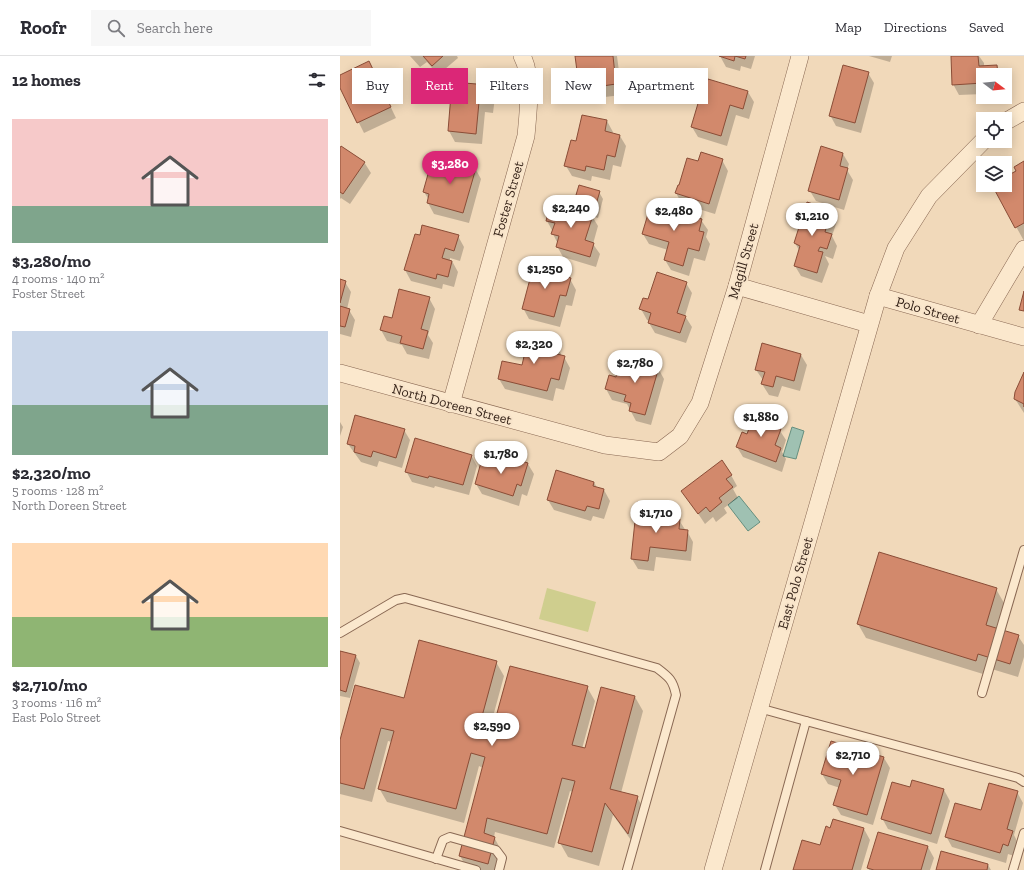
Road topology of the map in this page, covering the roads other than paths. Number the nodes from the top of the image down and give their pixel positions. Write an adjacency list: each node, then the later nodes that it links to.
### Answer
1 (800, 56): 7 (street, Magill Street)
2 (523, 59): 13 (street, Foster Street)
3 (1024, 111): 4 (street)
4 (1012, 118)
5 (976, 148): 8 (street, East Polo Street)
6 (1024, 249): 10 (street, Polo Street)
7 (737, 286): 9 (street); 14 (street, Magill Street)
8 (878, 296): 9 (street, East Polo Street); 10 (street, Polo Street)
9 (869, 324): 18 (street, East Polo Street)
10 (979, 324): 11 (street, Polo Street)
11 (1024, 337)
12 (340, 373): 13 (street, North Doreen Street)
13 (450, 404): 14 (street, North Doreen Street)
14 (659, 452)
15 (1024, 550): 17 (lane)
16 (340, 633): 26 (lane)
17 (982, 694)
18 (759, 708): 19 (lane); 27 (street, East Polo Street)
19 (806, 721): 20 (lane); 28 (lane)
20 (1024, 782)
21 (340, 831): 23 (lane)
22 (1024, 833): 29 (lane)
23 (436, 859): 24 (lane); 25 (lane)
24 (476, 870)
25 (499, 870)
26 (626, 870)
27 (713, 870)
28 (765, 870)
29 (1013, 870)

